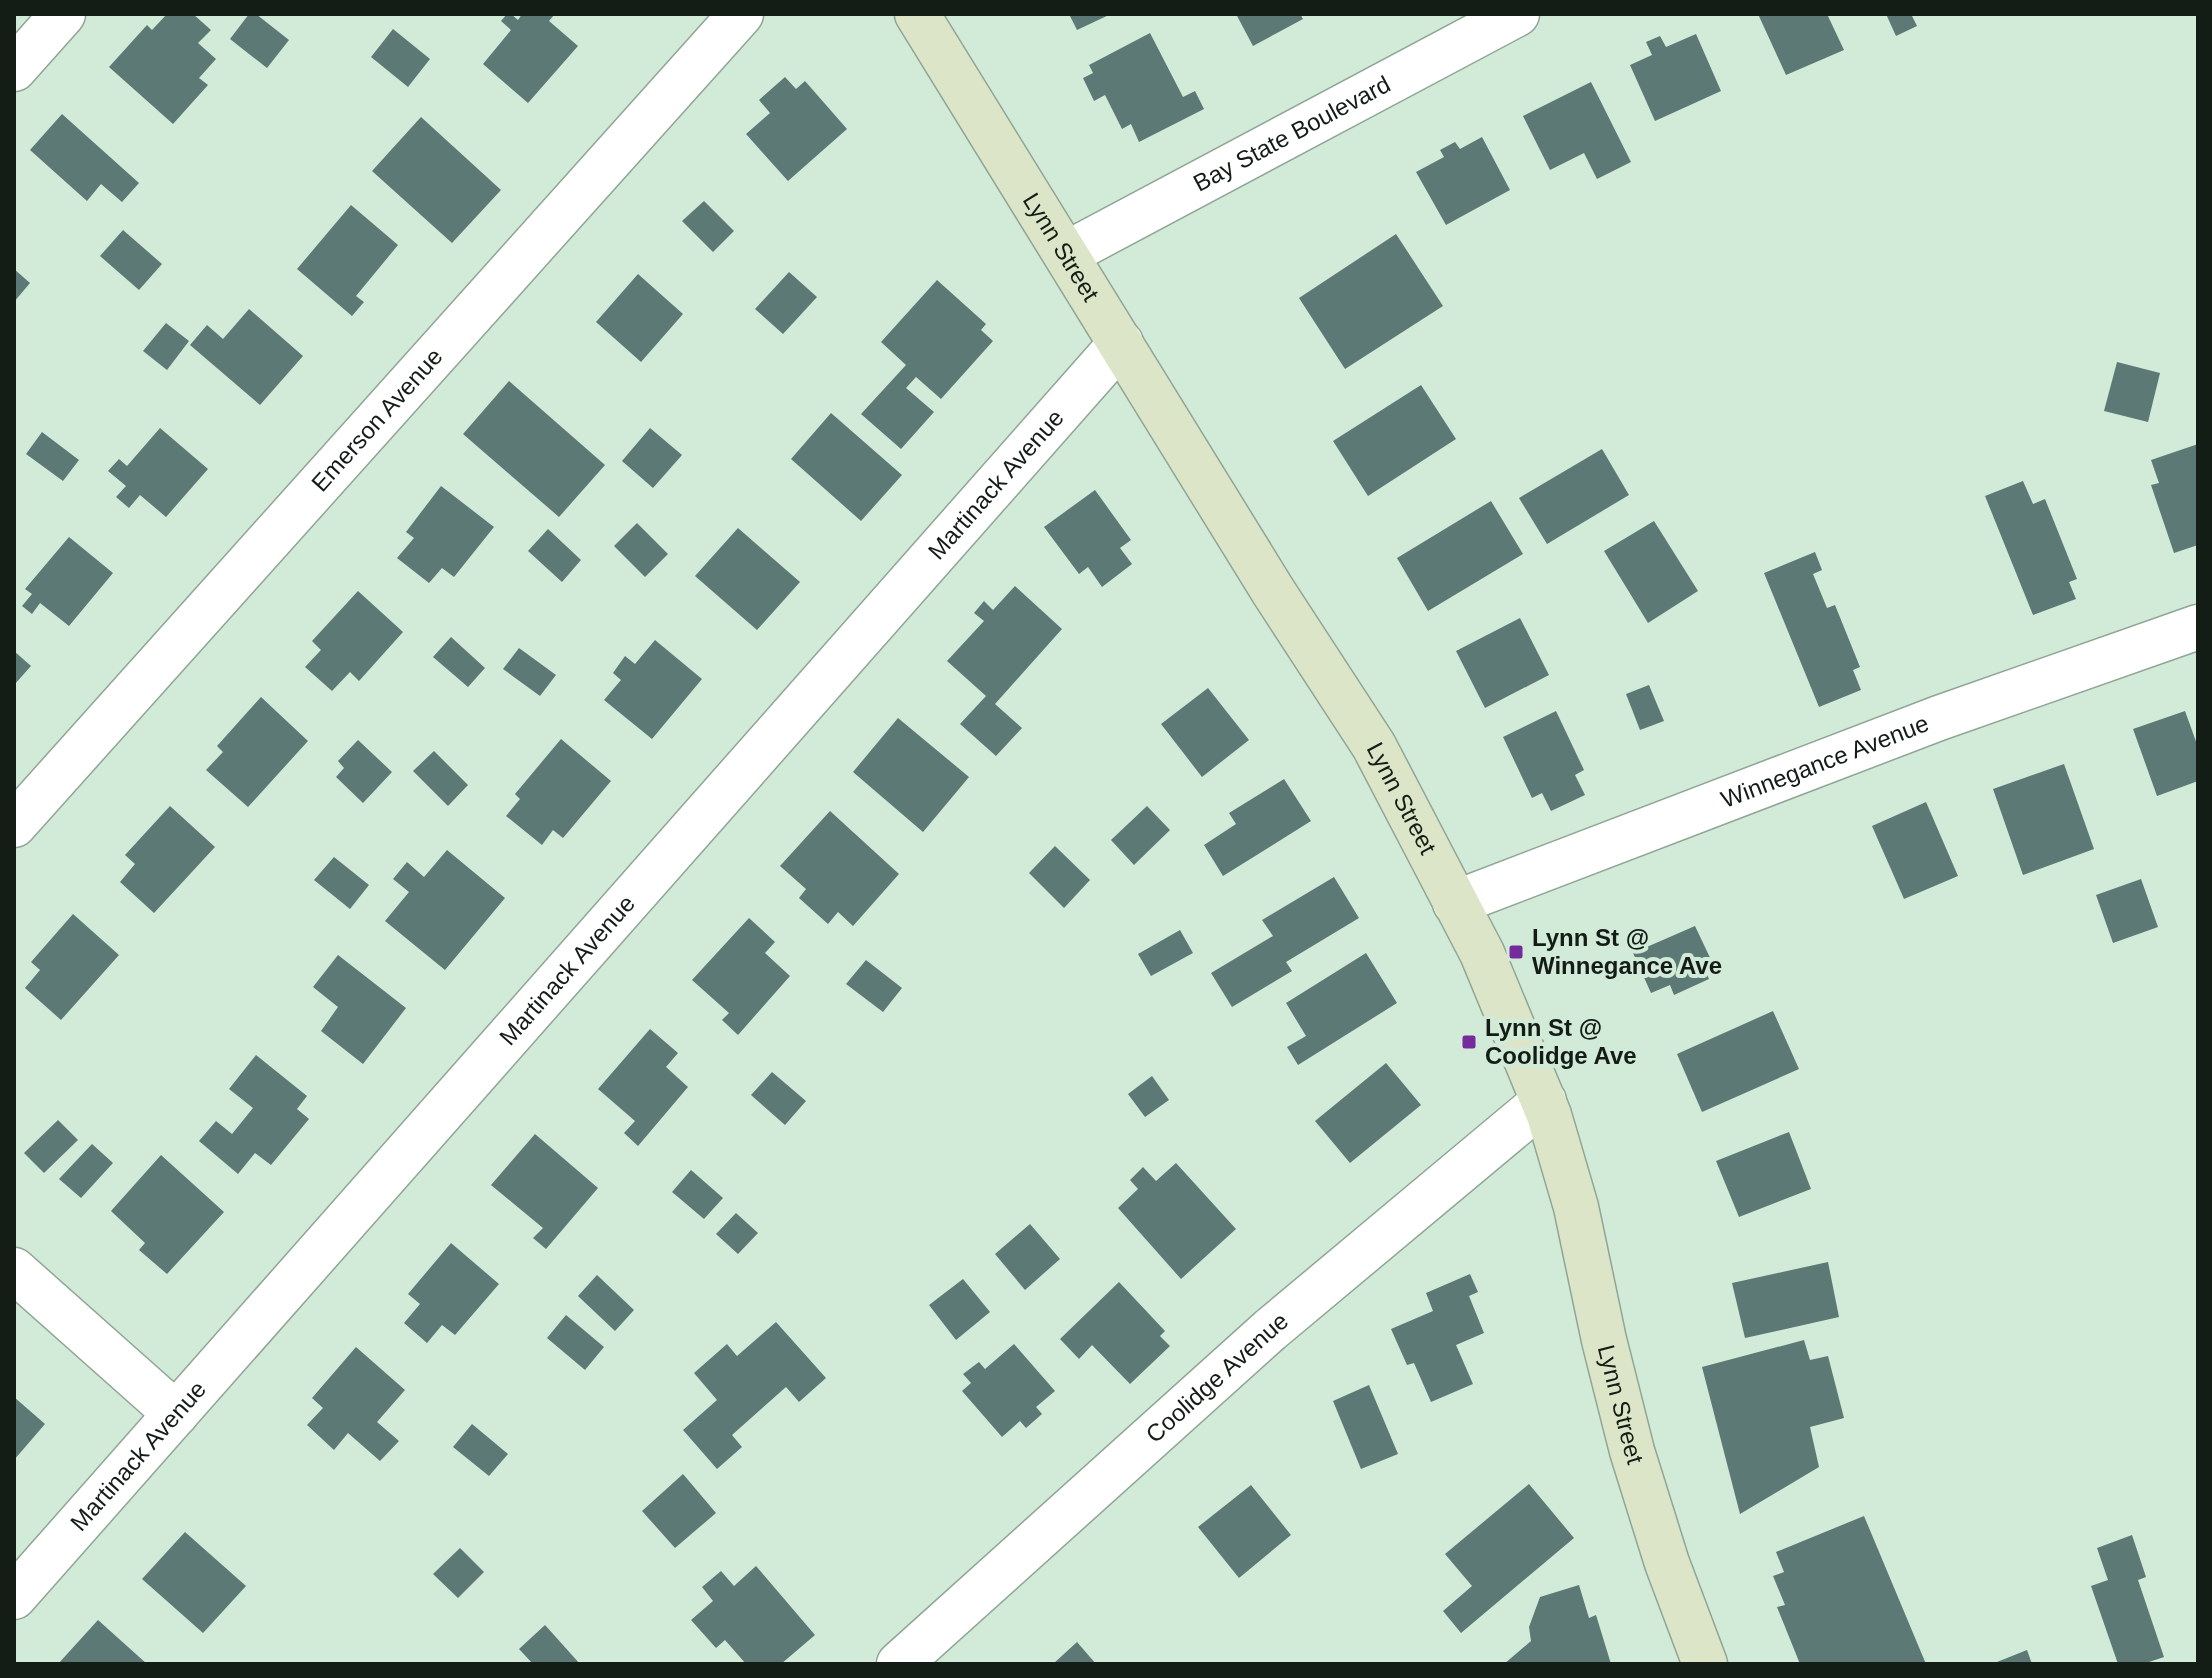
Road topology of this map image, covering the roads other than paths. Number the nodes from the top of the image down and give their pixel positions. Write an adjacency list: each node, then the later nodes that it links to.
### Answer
1 (63, 14): 5 (street)
2 (741, 14): 9 (street, Emerson Avenue)
3 (917, 14): 6 (main road, Lynn Street)
4 (1517, 14): 6 (street, Bay State Boulevard)
5 (14, 69)
6 (1066, 254): 7 (main road, Lynn Street)
7 (1121, 343): 10 (main road, Lynn Street); 13 (street, Martinack Avenue)
8 (2198, 627): 10 (street, Winnegance Avenue)
9 (14, 825)
10 (1455, 903): 11 (main road, Lynn Street)
11 (1544, 1101): 15 (street, Coolidge Avenue); 16 (main road, Lynn Street)
12 (14, 1270): 13 (street)
13 (176, 1414): 14 (street, Martinack Avenue)
14 (14, 1597)
15 (899, 1664)
16 (1705, 1664)

